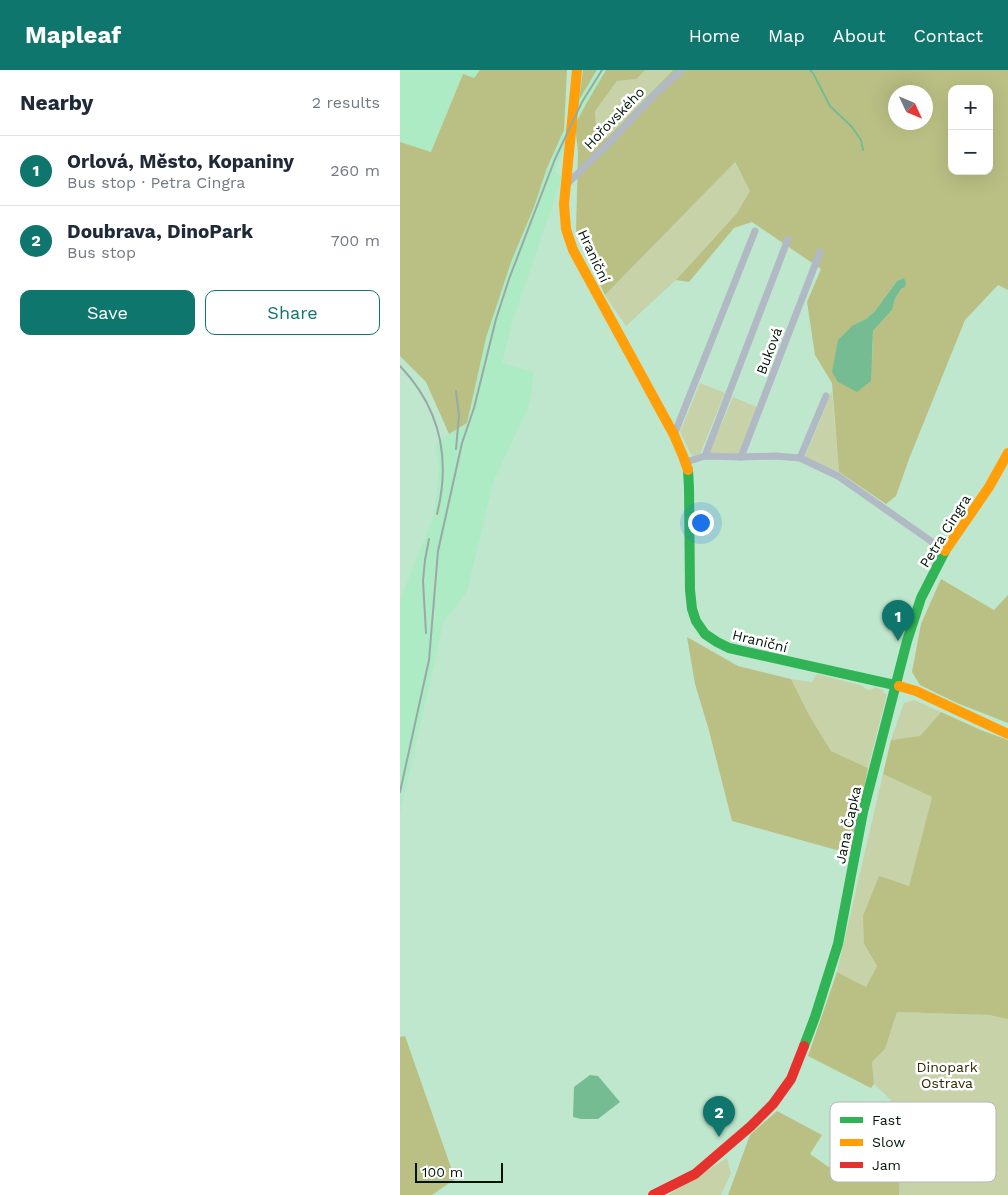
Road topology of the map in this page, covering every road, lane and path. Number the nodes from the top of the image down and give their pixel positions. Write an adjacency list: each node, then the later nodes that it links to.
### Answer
1 (577, 70): 3 (main road, Hraniční)
2 (682, 70): 3 (street, Hořovského)
3 (566, 185): 8 (main road, Hraniční)
4 (755, 231): 8 (street)
5 (788, 239): 10 (street)
6 (820, 252): 11 (street, Buková)
7 (826, 396): 12 (street)
8 (674, 435): 13 (main road, Hraniční)
9 (1008, 453): 14 (main road, Petra Cingra)
10 (705, 456): 11 (street); 13 (street)
11 (741, 458): 12 (street)
12 (800, 458): 14 (street)
13 (686, 462): 15 (main road, Hraniční)
14 (945, 551): 15 (main road, Petra Cingra)
15 (896, 685): 16 (main road, Hraniční); 17 (main road, Jana Čapka)
16 (1008, 734)
17 (655, 1195)

